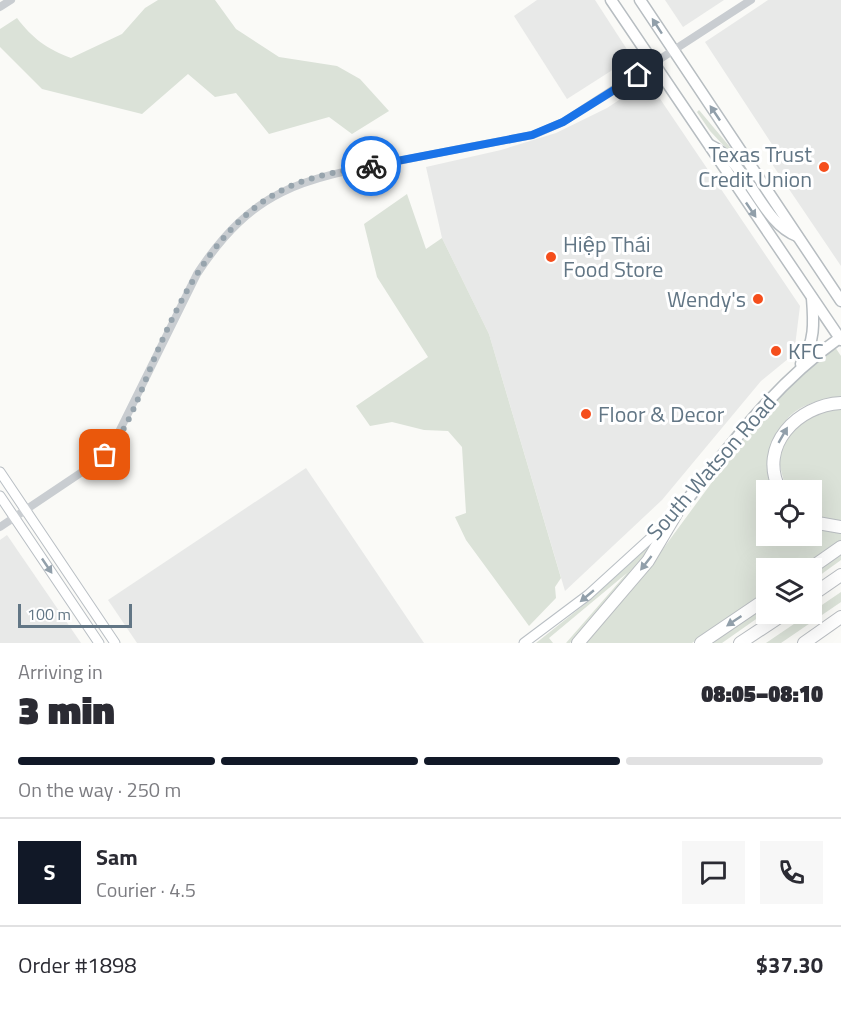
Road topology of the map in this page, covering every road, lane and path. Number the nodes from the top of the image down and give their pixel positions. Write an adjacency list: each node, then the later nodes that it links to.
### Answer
1 (11, 0): 5 (street)
2 (610, 0): 7 (main road)
3 (640, 0): 6 (main road, one-way to 3)
4 (751, 0): 6 (street)
5 (0, 7)
6 (674, 52): 7 (street); 9 (main road, one-way to 6)
7 (654, 65): 8 (main road); 20 (street)
8 (707, 144): 9 (main road); 12 (main road, one-way to 12)
9 (797, 236): 10 (main road)
10 (826, 279): 11 (main road); 13 (main road)
11 (841, 288)
12 (812, 295): 14 (main road); 15 (main road)
13 (841, 301)
14 (841, 338): 15 (main road, South Watson Road)
15 (794, 375): 21 (main road, South Watson Road)
16 (841, 403): 18 (highway, one-way to 16)
17 (0, 472): 20 (main road)
18 (777, 480)
19 (0, 496): 22 (main road)
20 (25, 510): 22 (street); 34 (main road)
21 (676, 514): 35 (main road, South Watson Road, one-way to 35); 36 (highway, one-way to 36)
22 (15, 517): 24 (street); 33 (main road, one-way to 33)
23 (822, 524): 25 (highway)
24 (0, 527)
25 (841, 527)
26 (841, 547): 27 (highway)
27 (822, 560)
28 (841, 575): 29 (highway)
29 (822, 588)
30 (756, 606): 37 (highway, one-way to 37)
31 (841, 617): 39 (highway)
32 (769, 624): 38 (highway)
33 (99, 643)
34 (115, 643)
35 (524, 643)
36 (578, 643)
37 (702, 643)
38 (740, 643)
39 (804, 643)

